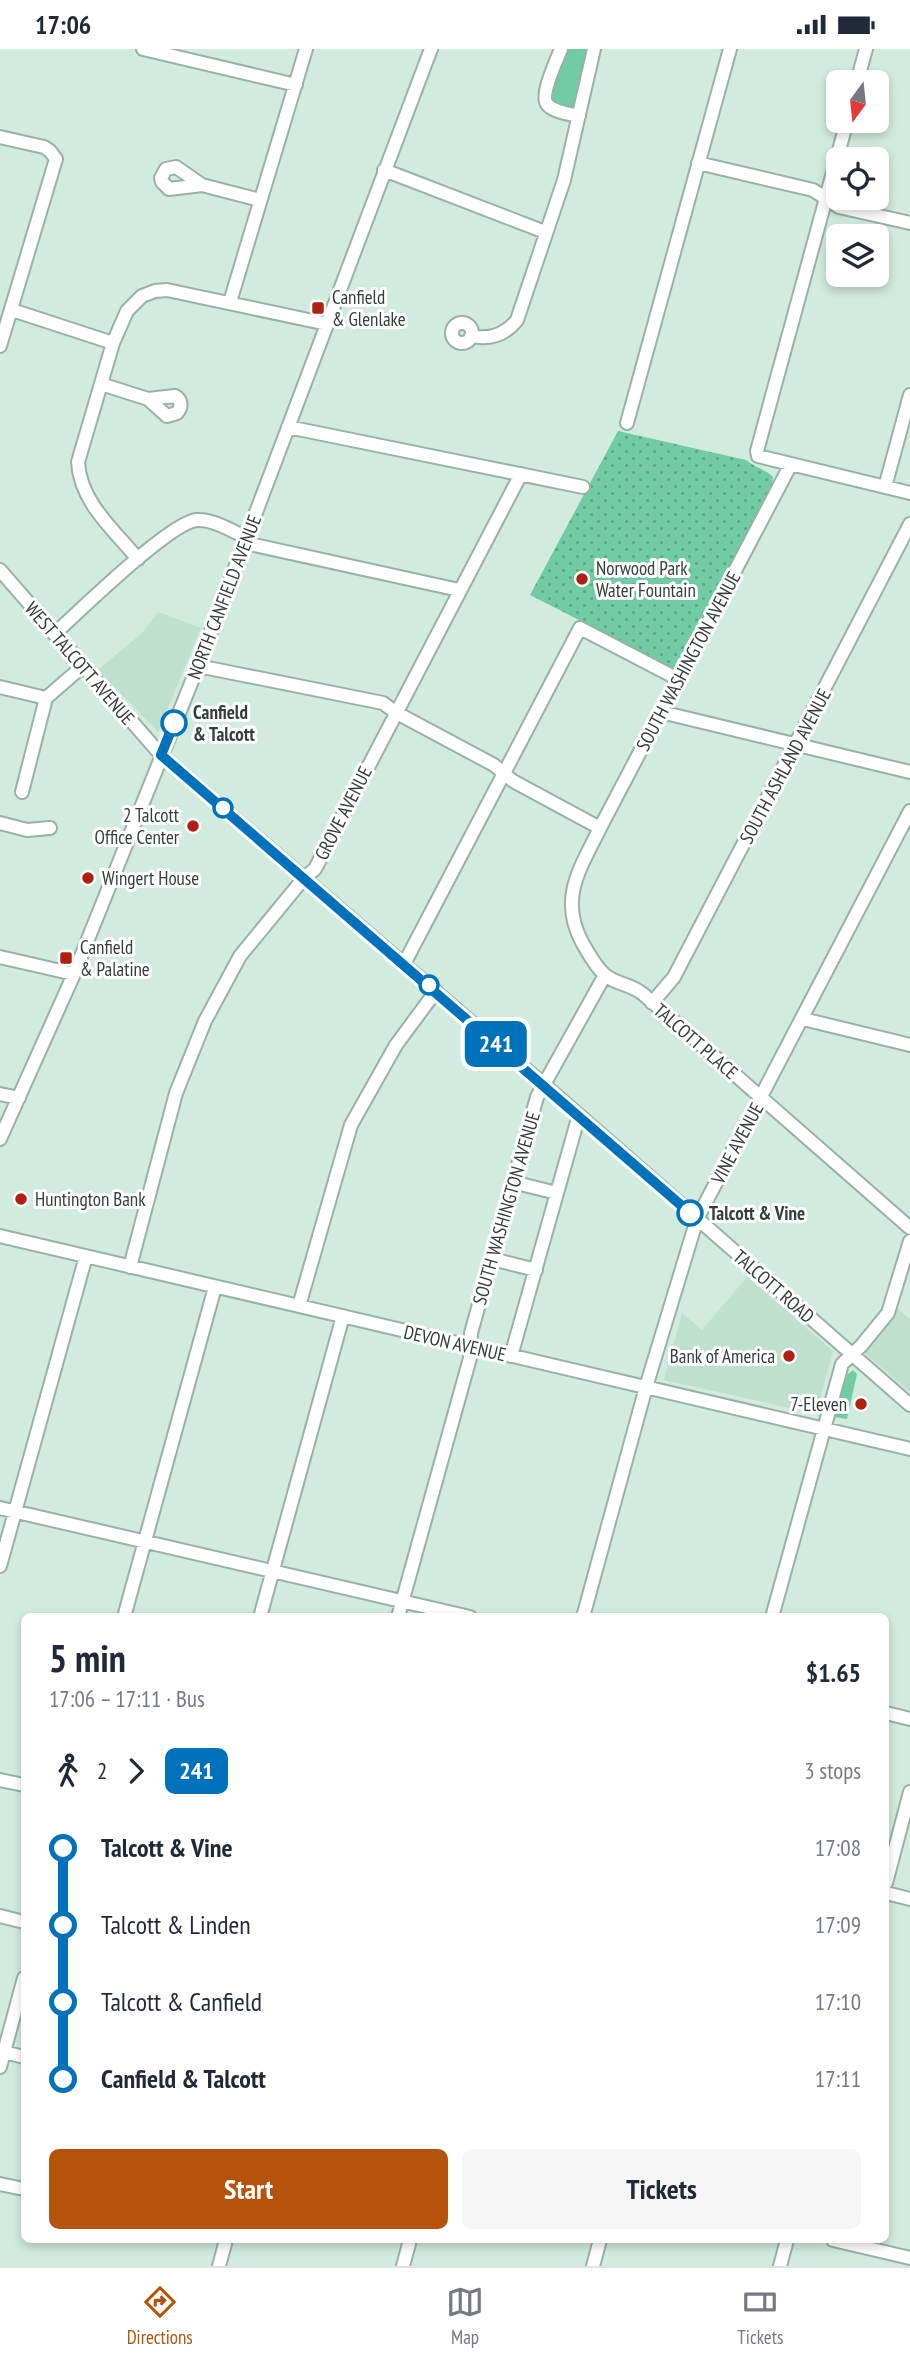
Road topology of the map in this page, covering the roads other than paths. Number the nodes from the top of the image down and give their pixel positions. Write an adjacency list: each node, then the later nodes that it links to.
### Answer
1 (143, 49): 8 (street)
2 (306, 49): 10 (street)
3 (431, 49): 15 (street, NORTH CANFIELD AVENUE)
4 (561, 49): 11 (street)
5 (594, 49): 11 (street)
6 (730, 49): 14 (street)
7 (866, 49): 9 (street)
8 (163, 51): 10 (street)
9 (860, 70)
10 (296, 85): 18 (street)
11 (579, 116): 20 (street)
12 (843, 133): 17 (street)
13 (0, 137): 22 (street)
14 (698, 163): 17 (street); 30 (street)
15 (384, 170): 20 (street); 23 (street, NORTH CANFIELD AVENUE)
16 (202, 185): 18 (street)
17 (825, 198): 19 (street); 32 (street)
18 (260, 200): 21 (street)
19 (910, 223)
20 (545, 232): 24 (street)
21 (230, 302): 23 (street); 25 (street)
22 (12, 310): 25 (street); 26 (street)
23 (327, 324): 31 (street, NORTH CANFIELD AVENUE)
24 (471, 336)
25 (113, 343): 27 (street)
26 (0, 346)
27 (101, 384): 29 (street); 39 (street)
28 (910, 395): 35 (street)
29 (148, 399)
30 (627, 423)
31 (288, 427): 33 (street); 38 (street, NORTH CANFIELD AVENUE)
32 (791, 464): 35 (street); 45 (street, SOUTH WASHINGTON AVENUE)
33 (521, 474): 34 (street); 41 (street, GROVE AVENUE)
34 (583, 487)
35 (885, 487): 36 (street)
36 (910, 493)
37 (910, 524): 50 (street, SOUTH ASHLAND AVENUE)
38 (246, 540): 39 (street); 41 (street); 44 (street, NORTH CANFIELD AVENUE)
39 (138, 559): 42 (street)
40 (0, 570): 42 (street, WEST TALCOTT AVENUE)
41 (459, 590): 48 (street, GROVE AVENUE)
42 (54, 634): 43 (street, WEST TALCOTT AVENUE)
43 (83, 666): 47 (street); 51 (street, WEST TALCOTT AVENUE)
44 (198, 666): 48 (street); 51 (street, NORTH CANFIELD AVENUE)
45 (678, 679): 49 (street, SOUTH WASHINGTON AVENUE); 53 (street)
46 (0, 687): 47 (street)
47 (46, 698): 54 (street)
48 (395, 712): 53 (street); 59 (street, GROVE AVENUE)
49 (661, 712): 50 (street); 58 (street, SOUTH WASHINGTON AVENUE)
50 (796, 744): 52 (street); 65 (street, SOUTH ASHLAND AVENUE)
51 (161, 755): 59 (street, TALCOTT ROAD); 62 (street, NORTH CANFIELD AVENUE)
52 (910, 772)
53 (503, 773): 58 (street); 61 (street)
54 (22, 792)
55 (910, 811): 66 (street, VINE AVENUE)
56 (0, 823): 57 (street)
57 (50, 828)
58 (600, 828): 63 (street, SOUTH WASHINGTON AVENUE)
59 (304, 878): 61 (street, TALCOTT ROAD); 82 (street, GROVE AVENUE)
60 (0, 957): 62 (street)
61 (404, 964): 64 (street, TALCOTT ROAD)
62 (74, 974): 70 (street, NORTH CANFIELD AVENUE)
63 (605, 975): 65 (street, TALCOTT PLACE); 68 (street, SOUTH WASHINGTON AVENUE)
64 (436, 991): 68 (street, TALCOTT ROAD); 85 (street)
65 (652, 1003): 71 (street, TALCOTT PLACE)
66 (803, 1019): 67 (street); 71 (street, VINE AVENUE)
67 (910, 1045)
68 (544, 1085): 72 (street, TALCOTT ROAD); 74 (street, SOUTH WASHINGTON AVENUE)
69 (0, 1094): 70 (street)
70 (19, 1098): 73 (street, NORTH CANFIELD AVENUE)
71 (761, 1098): 76 (street, VINE AVENUE); 77 (street, TALCOTT PLACE)
72 (579, 1115): 75 (street); 76 (street, TALCOTT ROAD)
73 (0, 1139)
74 (512, 1182): 75 (street); 81 (street, SOUTH WASHINGTON AVENUE)
75 (557, 1193): 83 (street)
76 (696, 1219): 88 (street, TALCOTT ROAD); 90 (street, VINE AVENUE)
77 (910, 1228)
78 (0, 1236): 80 (street, DEVON AVENUE)
79 (910, 1241): 88 (street)
80 (86, 1257): 82 (street, DEVON AVENUE); 95 (street)
81 (492, 1259): 83 (street); 87 (street, SOUTH WASHINGTON AVENUE)
82 (130, 1267): 84 (street, DEVON AVENUE)
83 (536, 1270): 89 (street)
84 (215, 1287): 85 (street, DEVON AVENUE); 96 (street)
85 (299, 1306): 86 (street, DEVON AVENUE)
86 (343, 1317): 87 (street, DEVON AVENUE); 98 (street)
87 (470, 1346): 89 (street, DEVON AVENUE); 99 (street, SOUTH WASHINGTON AVENUE)
88 (852, 1355): 91 (street, TALCOTT ROAD); 92 (street)
89 (511, 1356): 90 (street, DEVON AVENUE)
90 (646, 1387): 92 (street, DEVON AVENUE); 104 (street, VINE AVENUE)
91 (910, 1405)
92 (824, 1429): 93 (street, DEVON AVENUE); 105 (street)
93 (910, 1449)
94 (0, 1508): 95 (street)
95 (15, 1511): 96 (street); 97 (street)
96 (145, 1541): 98 (street); 100 (street)
97 (0, 1566)
98 (273, 1571): 99 (street); 101 (street)
99 (403, 1601): 102 (street, SOUTH WASHINGTON AVENUE); 103 (street)
100 (125, 1613)
101 (261, 1613)
102 (399, 1613)
103 (453, 1613)
104 (584, 1613)
105 (773, 1613)
106 (889, 1714): 107 (street)
107 (910, 1719)
108 (0, 1780): 109 (street)
109 (21, 1785)
110 (910, 1792): 111 (street)
111 (889, 1872)
112 (889, 1894): 113 (street)
113 (910, 1899)
114 (0, 1916): 115 (street)
115 (21, 1920)
116 (21, 1988): 117 (street)
117 (2, 2052): 118 (street); 119 (street)
118 (21, 2056)
119 (0, 2067)
120 (0, 2184): 121 (street)
121 (21, 2188)
122 (225, 2243): 128 (street)
123 (409, 2243): 129 (street)
124 (599, 2243): 130 (street)
125 (787, 2243): 131 (street)
126 (845, 2243): 127 (street)
127 (910, 2259)
128 (219, 2266)
129 (403, 2266)
130 (593, 2266)
131 (780, 2266)

